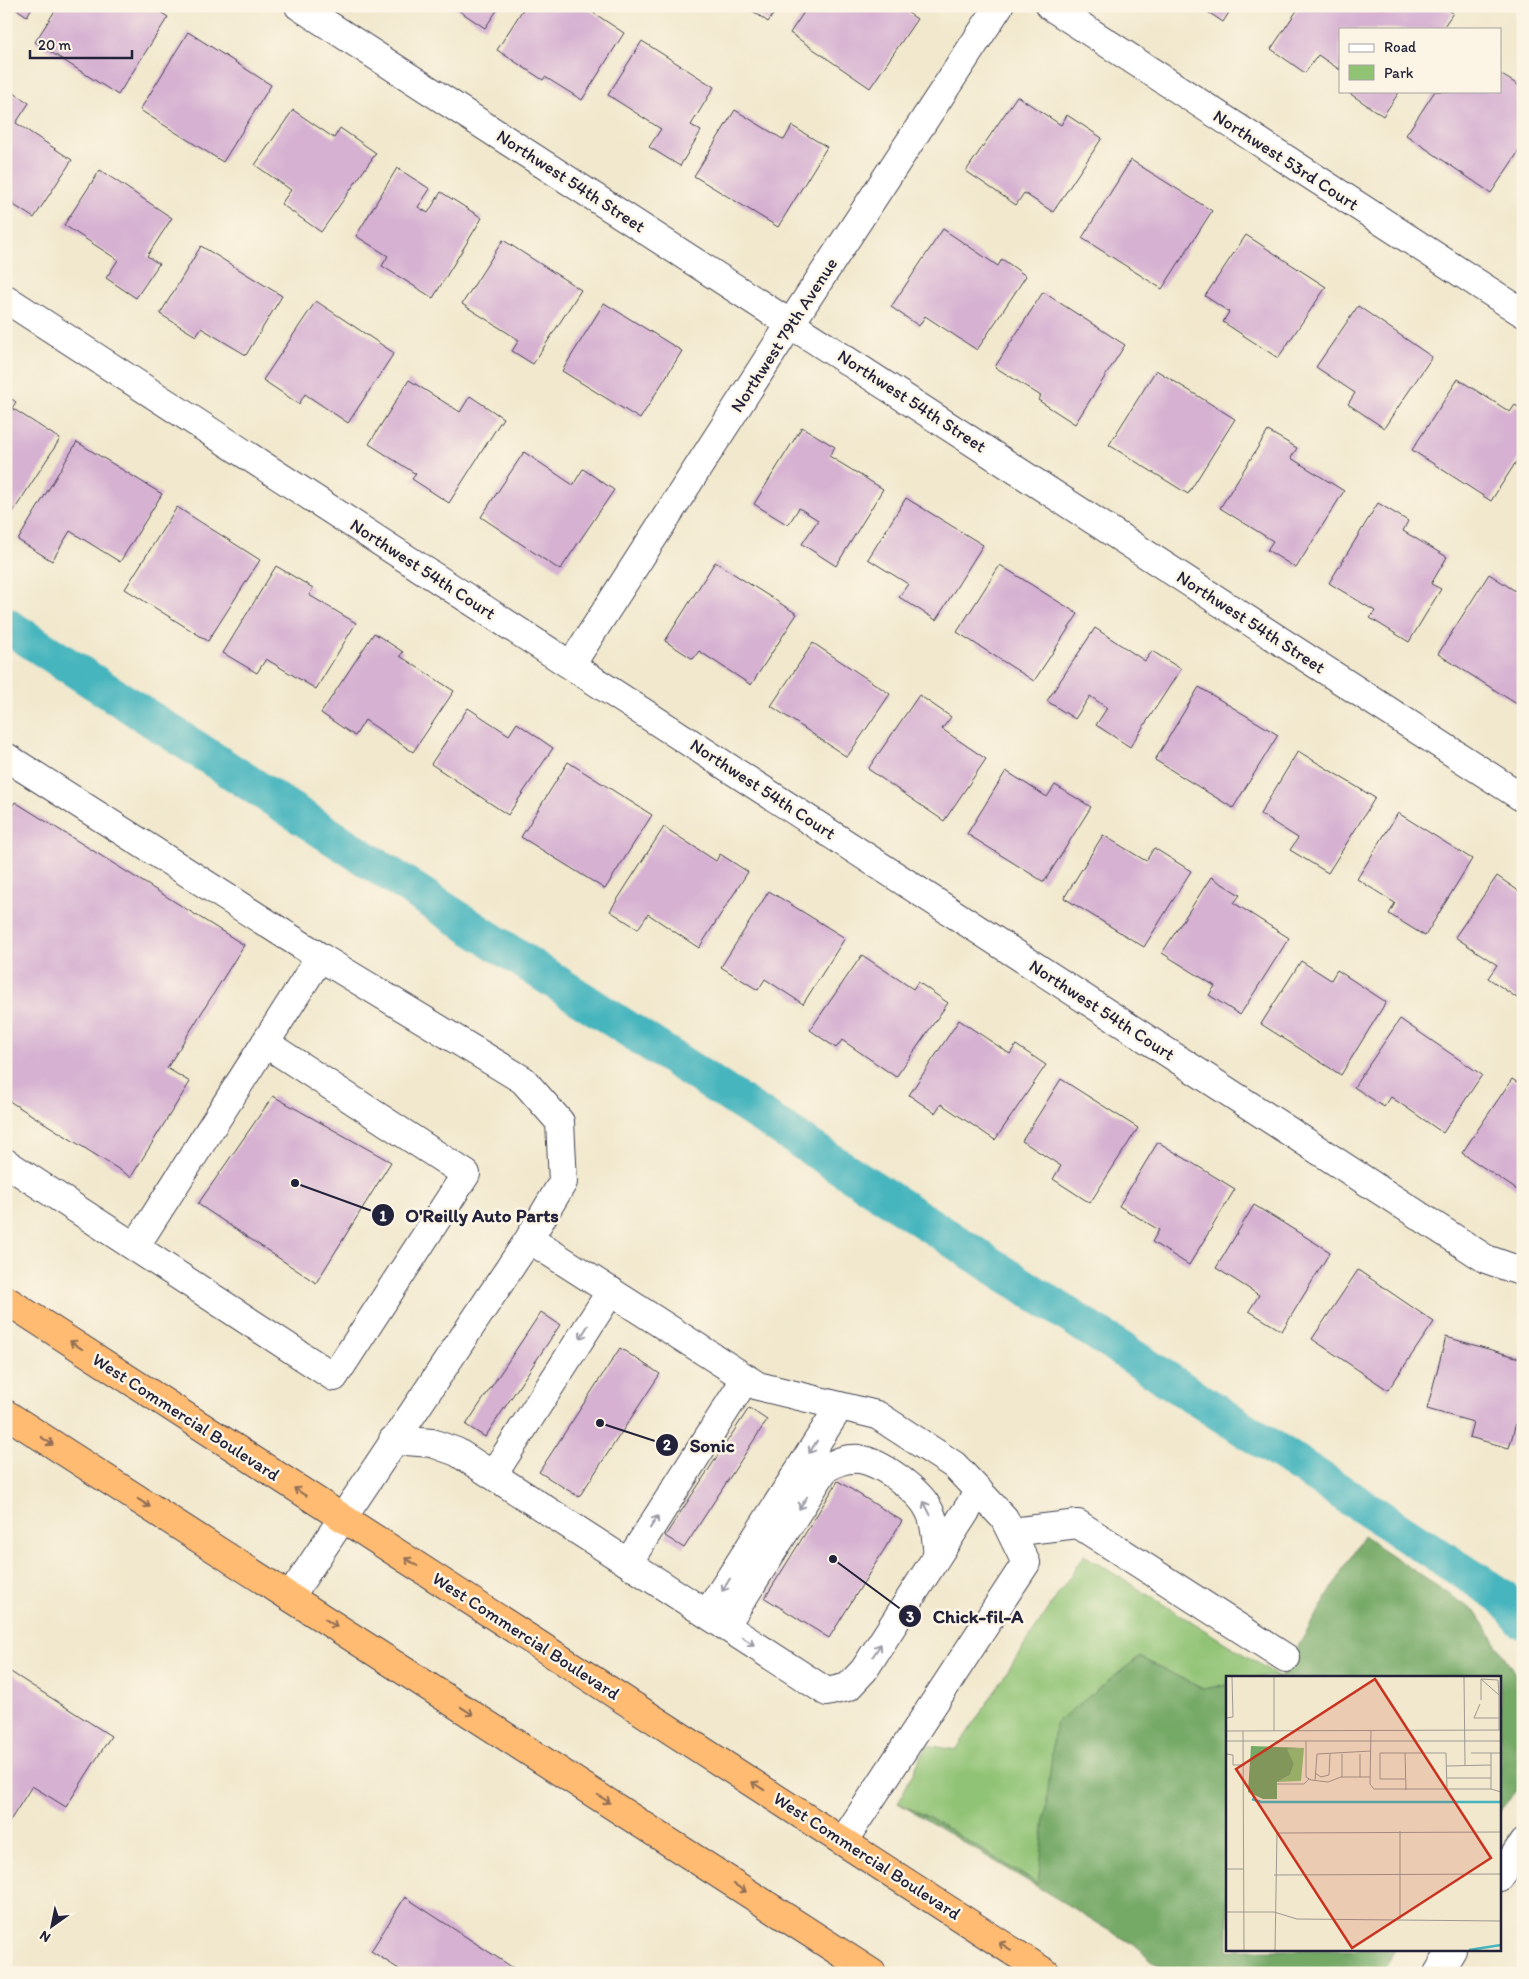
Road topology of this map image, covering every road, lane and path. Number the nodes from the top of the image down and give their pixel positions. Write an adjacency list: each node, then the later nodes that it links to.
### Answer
1 (299, 6): 6 (street, Northwest 54th Street)
2 (999, 6): 6 (street, Northwest 79th Avenue)
3 (1050, 6): 5 (street, Northwest 53rd Court)
4 (6, 299): 7 (street, Northwest 54th Court)
5 (1523, 313)
6 (791, 323): 7 (street, Northwest 79th Avenue); 9 (street, Northwest 54th Street)
7 (572, 665): 15 (street, Northwest 54th Court)
8 (6, 757): 10 (street)
9 (1523, 798)
10 (320, 957): 11 (street); 13 (street)
11 (265, 1043): 14 (street); 14 (street)
12 (6, 1163): 14 (street)
13 (529, 1239): 16 (street); 21 (street)
14 (135, 1247)
15 (1523, 1272)
16 (611, 1291): 18 (street); 22 (street, one-way to 22)
17 (6, 1300): 24 (highway, West Commercial Boulevard, one-way to 17)
18 (746, 1378): 19 (street); 27 (street, one-way to 18)
19 (840, 1406): 23 (street); 29 (street, one-way to 29)
20 (6, 1414): 28 (highway, one-way to 28)
21 (393, 1440): 22 (street); 24 (street)
22 (493, 1475): 27 (street)
23 (979, 1492): 25 (street); 26 (street)
24 (341, 1518): 28 (street); 31 (highway, West Commercial Boulevard, one-way to 24)
25 (1011, 1532): 30 (street); 31 (street)
26 (938, 1555): 29 (street, one-way to 26); 29 (street, one-way to 29)
27 (628, 1563): 29 (street)
28 (290, 1597): 34 (highway, one-way to 34)
29 (716, 1620)
30 (1286, 1658)
31 (844, 1840): 35 (highway, West Commercial Boulevard, one-way to 31)
32 (1523, 1843): 33 (street)
33 (1502, 1874)
34 (872, 1973)
35 (1046, 1973)

